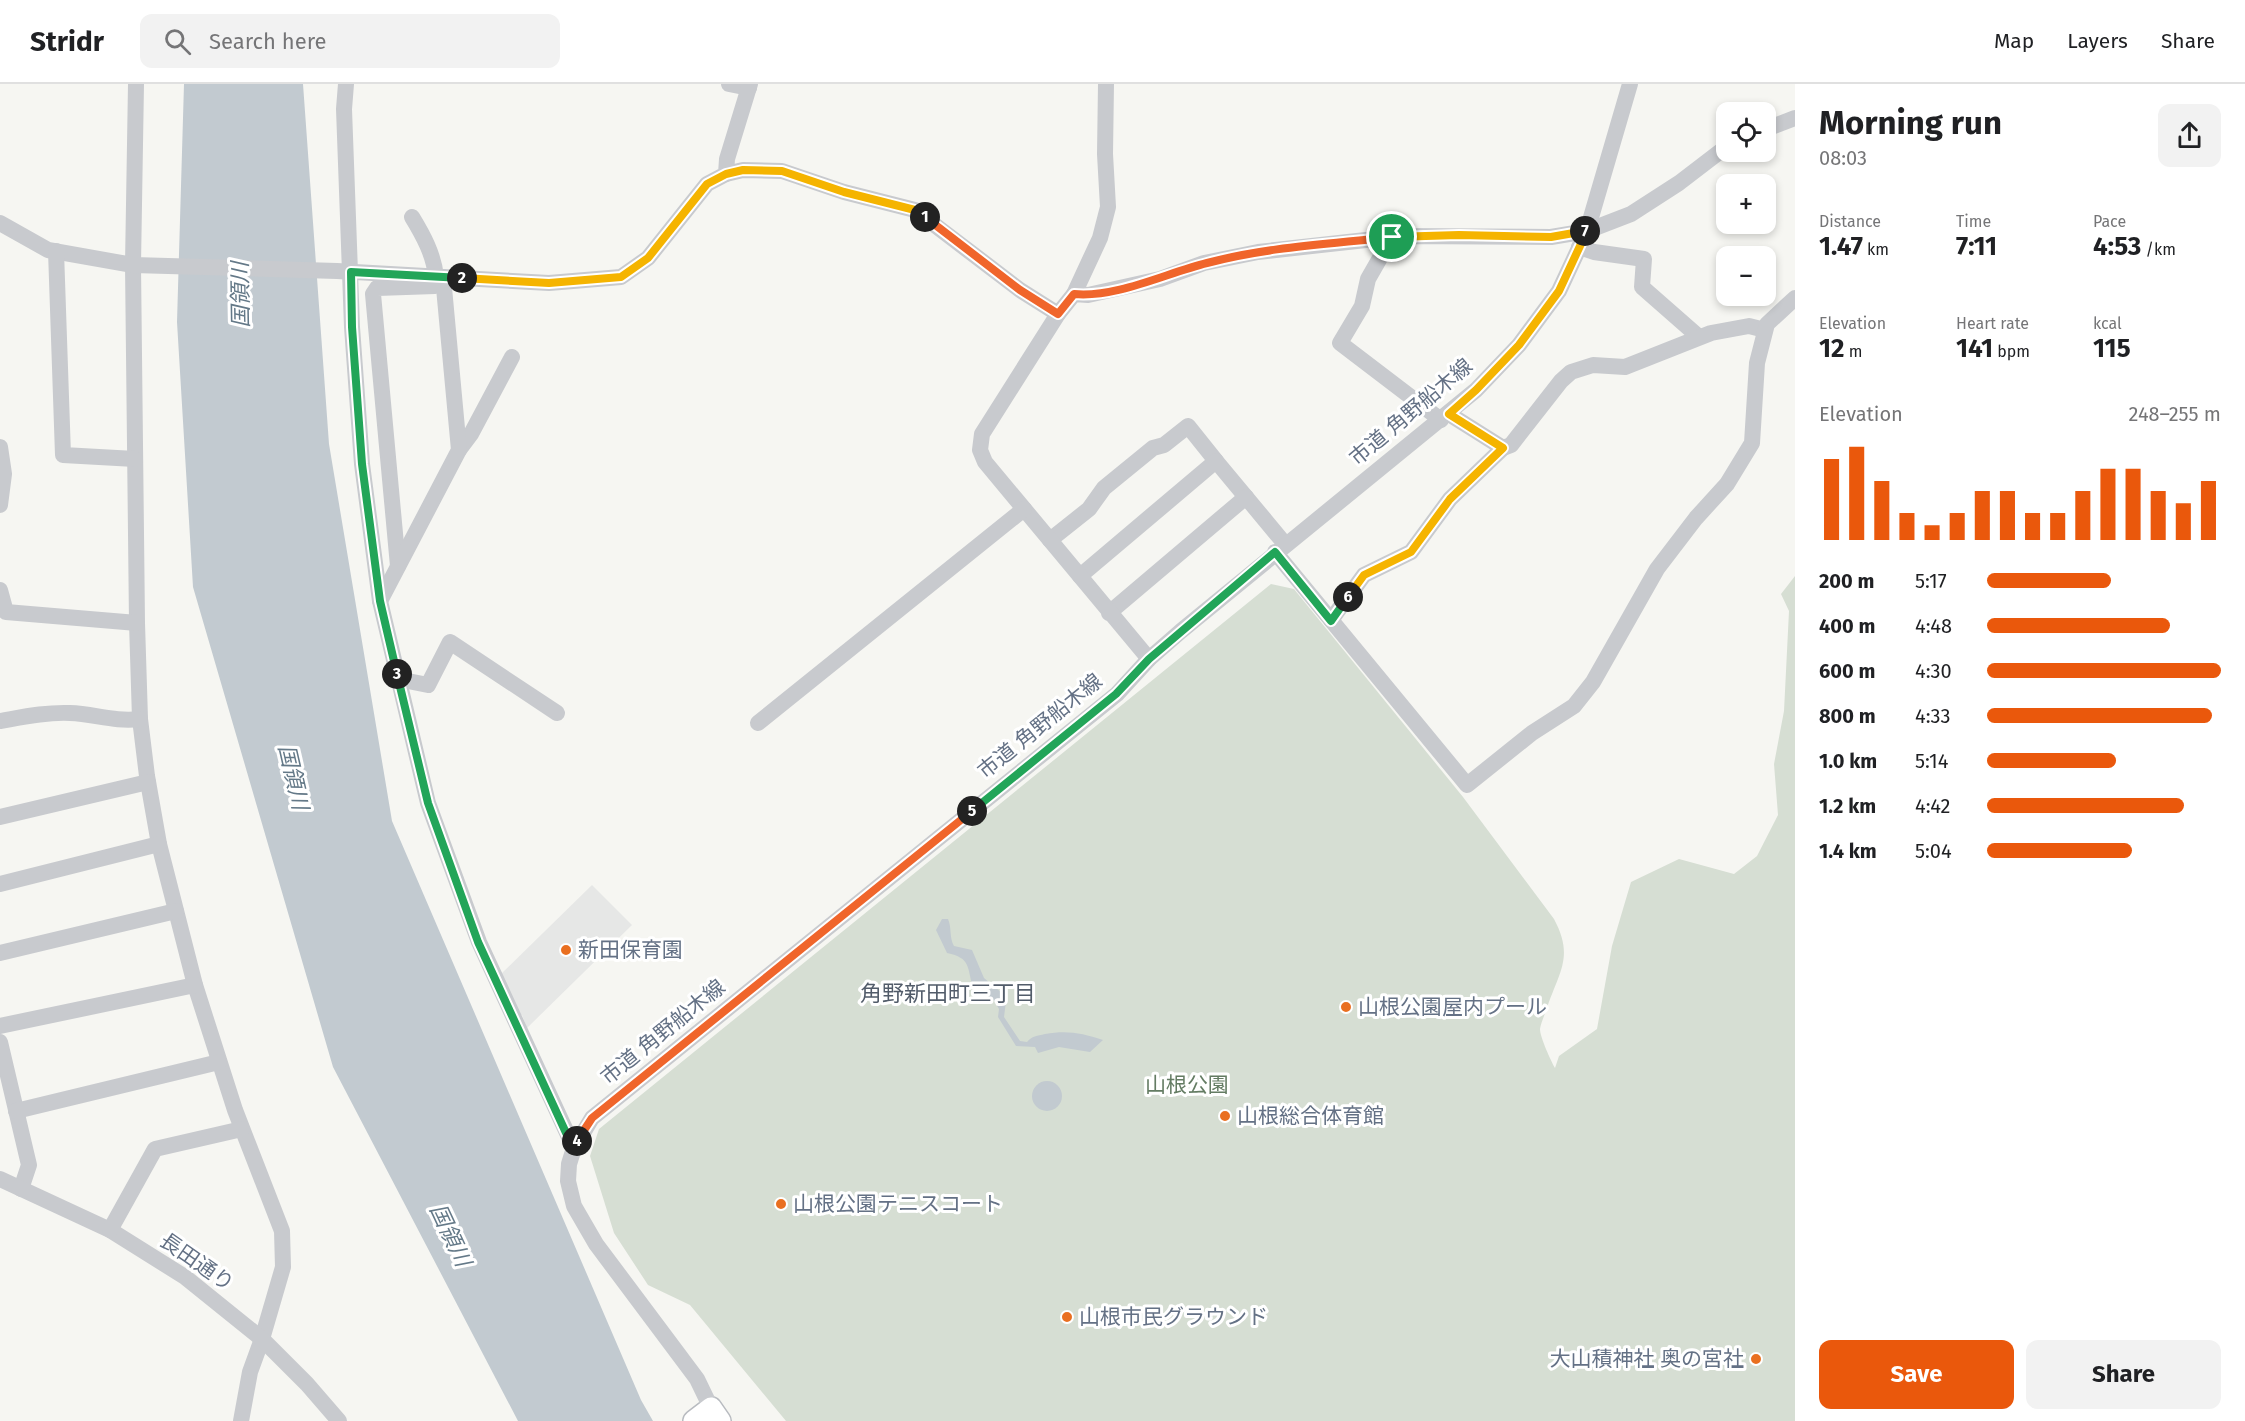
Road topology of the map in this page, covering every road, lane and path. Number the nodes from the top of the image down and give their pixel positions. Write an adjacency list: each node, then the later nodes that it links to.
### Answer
1 (136, 84): 17 (street)
2 (346, 84): 18 (street)
3 (729, 84): 6 (street)
4 (1106, 84): 20 (street)
5 (1630, 84): 13 (street, 市道 角野船木線)
6 (749, 86): 10 (street)
7 (1795, 118): 8 (street)
8 (1776, 125)
9 (1716, 155): 13 (street)
10 (726, 174): 19 (street); 22 (street)
11 (412, 217): 19 (street)
12 (0, 223): 16 (street)
13 (1587, 231): 14 (street); 15 (street, 市道 角野船木線)
14 (1392, 237): 20 (street); 26 (street)
15 (1579, 248): 24 (street); 26 (street, 市道 角野船木線)
16 (56, 251): 17 (street); 30 (street)
17 (139, 265): 18 (street); 30 (street)
18 (344, 272): 19 (street); 40 (street)
19 (441, 280): 29 (street); 37 (street)
20 (1074, 294): 22 (street)
21 (1795, 298): 23 (street)
22 (1058, 314): 34 (street)
23 (1765, 330): 24 (street); 42 (street)
24 (1699, 337): 28 (street)
25 (512, 357): 29 (street)
26 (1445, 417): 28 (street); 36 (street, 市道 角野船木線)
27 (0, 447): 33 (street)
28 (1503, 448): 42 (street)
29 (459, 450): 37 (street)
30 (135, 459): 43 (street)
31 (1216, 461): 32 (street); 35 (street); 38 (street)
32 (1246, 497): 36 (street); 41 (street)
33 (0, 505)
34 (1024, 509): 35 (street); 49 (street)
35 (1050, 540): 38 (street)
36 (1280, 548): 42 (street); 44 (street, 市道 角野船木線)
37 (398, 566): 40 (street)
38 (1080, 576): 41 (street)
39 (0, 590): 43 (street)
40 (380, 601): 45 (street)
41 (1109, 613): 44 (street)
42 (1331, 621)
43 (136, 623): 47 (street)
44 (1149, 659): 63 (street, 市道 角野船木線)
45 (398, 679): 46 (street); 63 (street)
46 (557, 713)
47 (140, 719): 48 (street); 50 (street)
48 (0, 721)
49 (758, 723)
50 (148, 782): 51 (street); 52 (street)
51 (0, 817)
52 (159, 844): 53 (street); 54 (street)
53 (0, 884)
54 (176, 911): 55 (street); 56 (street)
55 (0, 953)
56 (195, 985): 57 (street); 60 (street)
57 (0, 1026)
58 (0, 1042): 59 (street)
59 (2, 1060): 61 (street)
60 (219, 1062): 61 (street); 62 (street)
61 (16, 1111): 65 (street)
62 (242, 1129): 66 (street); 67 (street)
63 (573, 1148): 68 (street, 市道 角野船木線)
64 (0, 1179): 65 (street, 長田通り)
65 (21, 1189): 66 (street, 長田通り)
66 (110, 1230): 67 (street, 長田通り)
67 (262, 1339): 69 (street); 70 (street, 長田通り)
68 (716, 1414): 71 (main road)
69 (241, 1421)
70 (339, 1421)
71 (694, 1421)

